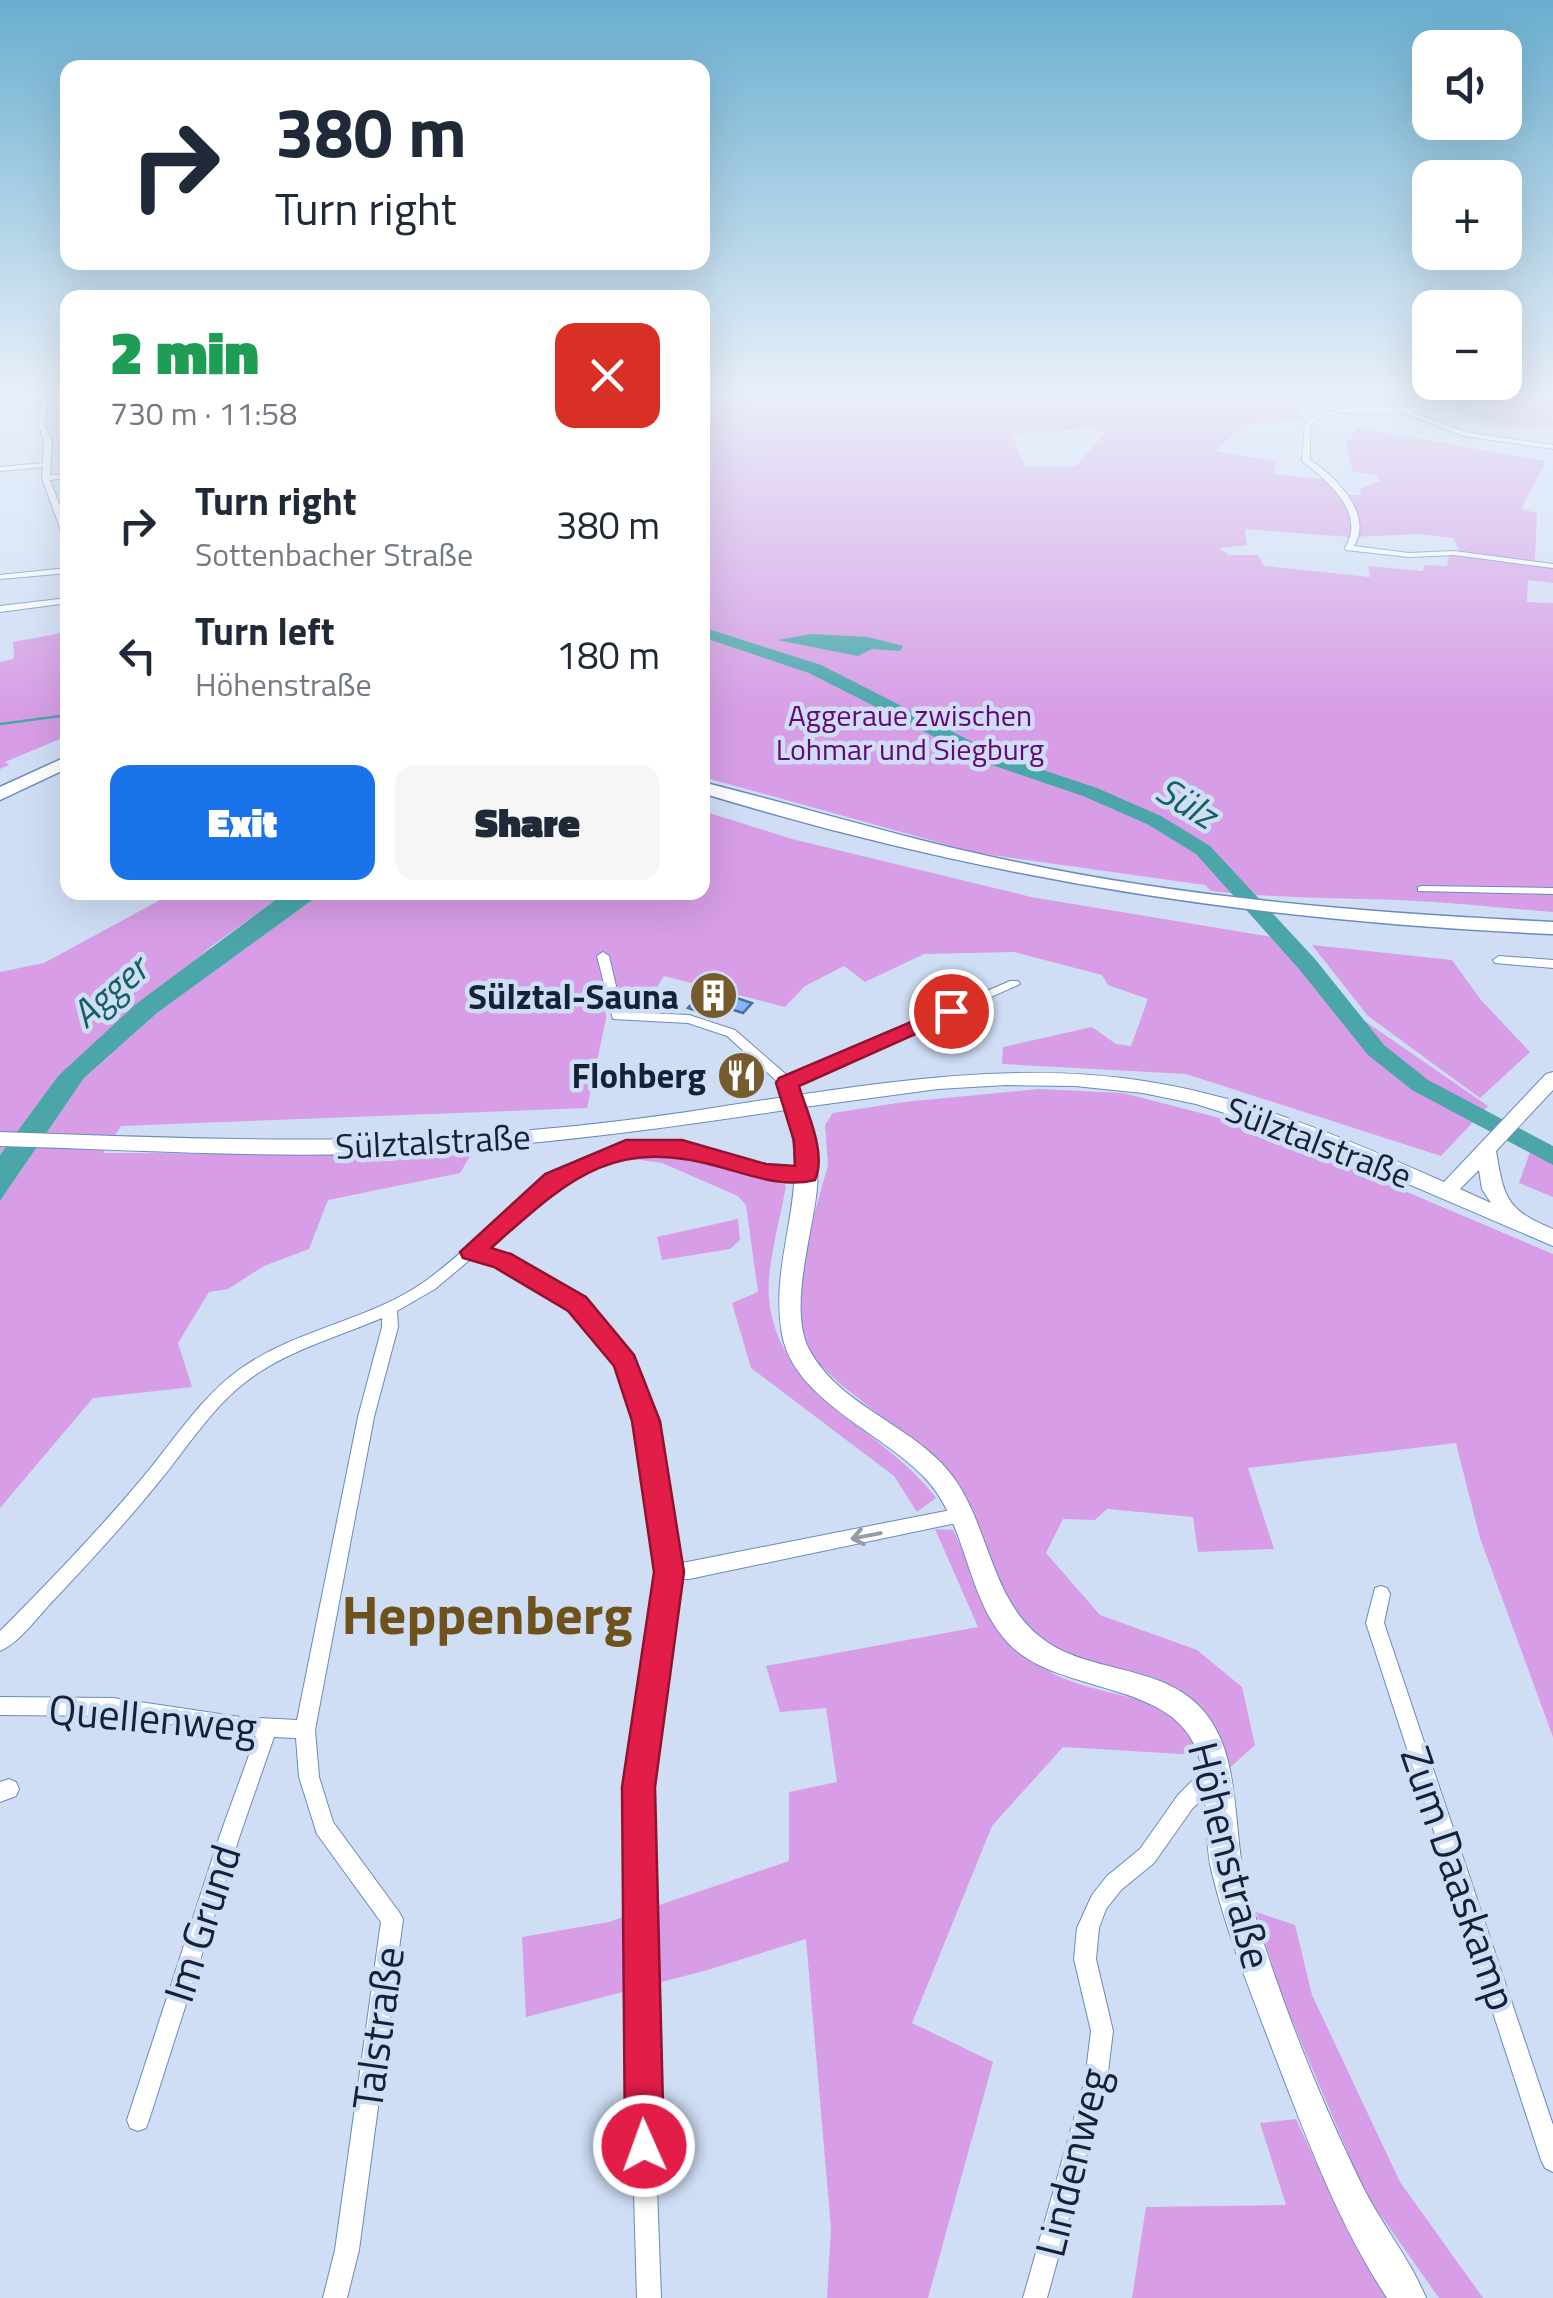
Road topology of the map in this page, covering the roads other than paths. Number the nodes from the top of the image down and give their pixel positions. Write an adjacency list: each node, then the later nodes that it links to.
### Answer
1 (1345, 500): 2 (street)
2 (1553, 566)
3 (60, 571): 4 (street)
4 (0, 577)
5 (60, 601): 6 (street)
6 (0, 609)
7 (60, 769): 9 (highway)
8 (710, 789): 13 (highway)
9 (0, 798)
10 (710, 806): 13 (highway)
11 (1422, 889): 12 (street)
12 (1553, 891)
13 (1325, 922): 14 (highway); 15 (highway)
14 (1553, 928)
15 (1553, 946)
16 (604, 956): 21 (street)
17 (1498, 960): 18 (street)
18 (1553, 964)
19 (1006, 991): 21 (street)
20 (1553, 1078): 24 (main road)
21 (787, 1083): 22 (street)
22 (794, 1104): 23 (main road, Sülztalstraße); 25 (main road, Höhenstraße); 26 (main road, Sülztalstraße)
23 (0, 1139)
24 (1495, 1139): 26 (main road); 27 (main road)
25 (806, 1174): 29 (street); 31 (main road, Höhenstraße)
26 (1446, 1192): 27 (main road, Sülztalstraße)
27 (1516, 1222): 28 (main road, Sülztalstraße)
28 (1553, 1238)
29 (472, 1252): 30 (street); 32 (street)
30 (389, 1309): 34 (street); 37 (street, Talstraße)
31 (962, 1515): 32 (street, one-way to 32); 38 (main road, Höhenstraße)
32 (669, 1572): 42 (street)
33 (1380, 1594): 40 (street, Zum Daaskamp)
34 (0, 1643)
35 (0, 1706): 36 (street, Quellenweg)
36 (268, 1728): 37 (street, Quellenweg); 39 (street, Im Grund)
37 (305, 1730): 41 (street, Talstraße)
38 (1212, 1774): 43 (street, Lindenweg); 44 (main road, Höhenstraße)
39 (138, 2120)
40 (1553, 2160)
41 (335, 2298)
42 (649, 2298)
43 (1036, 2298)
44 (1408, 2298)

